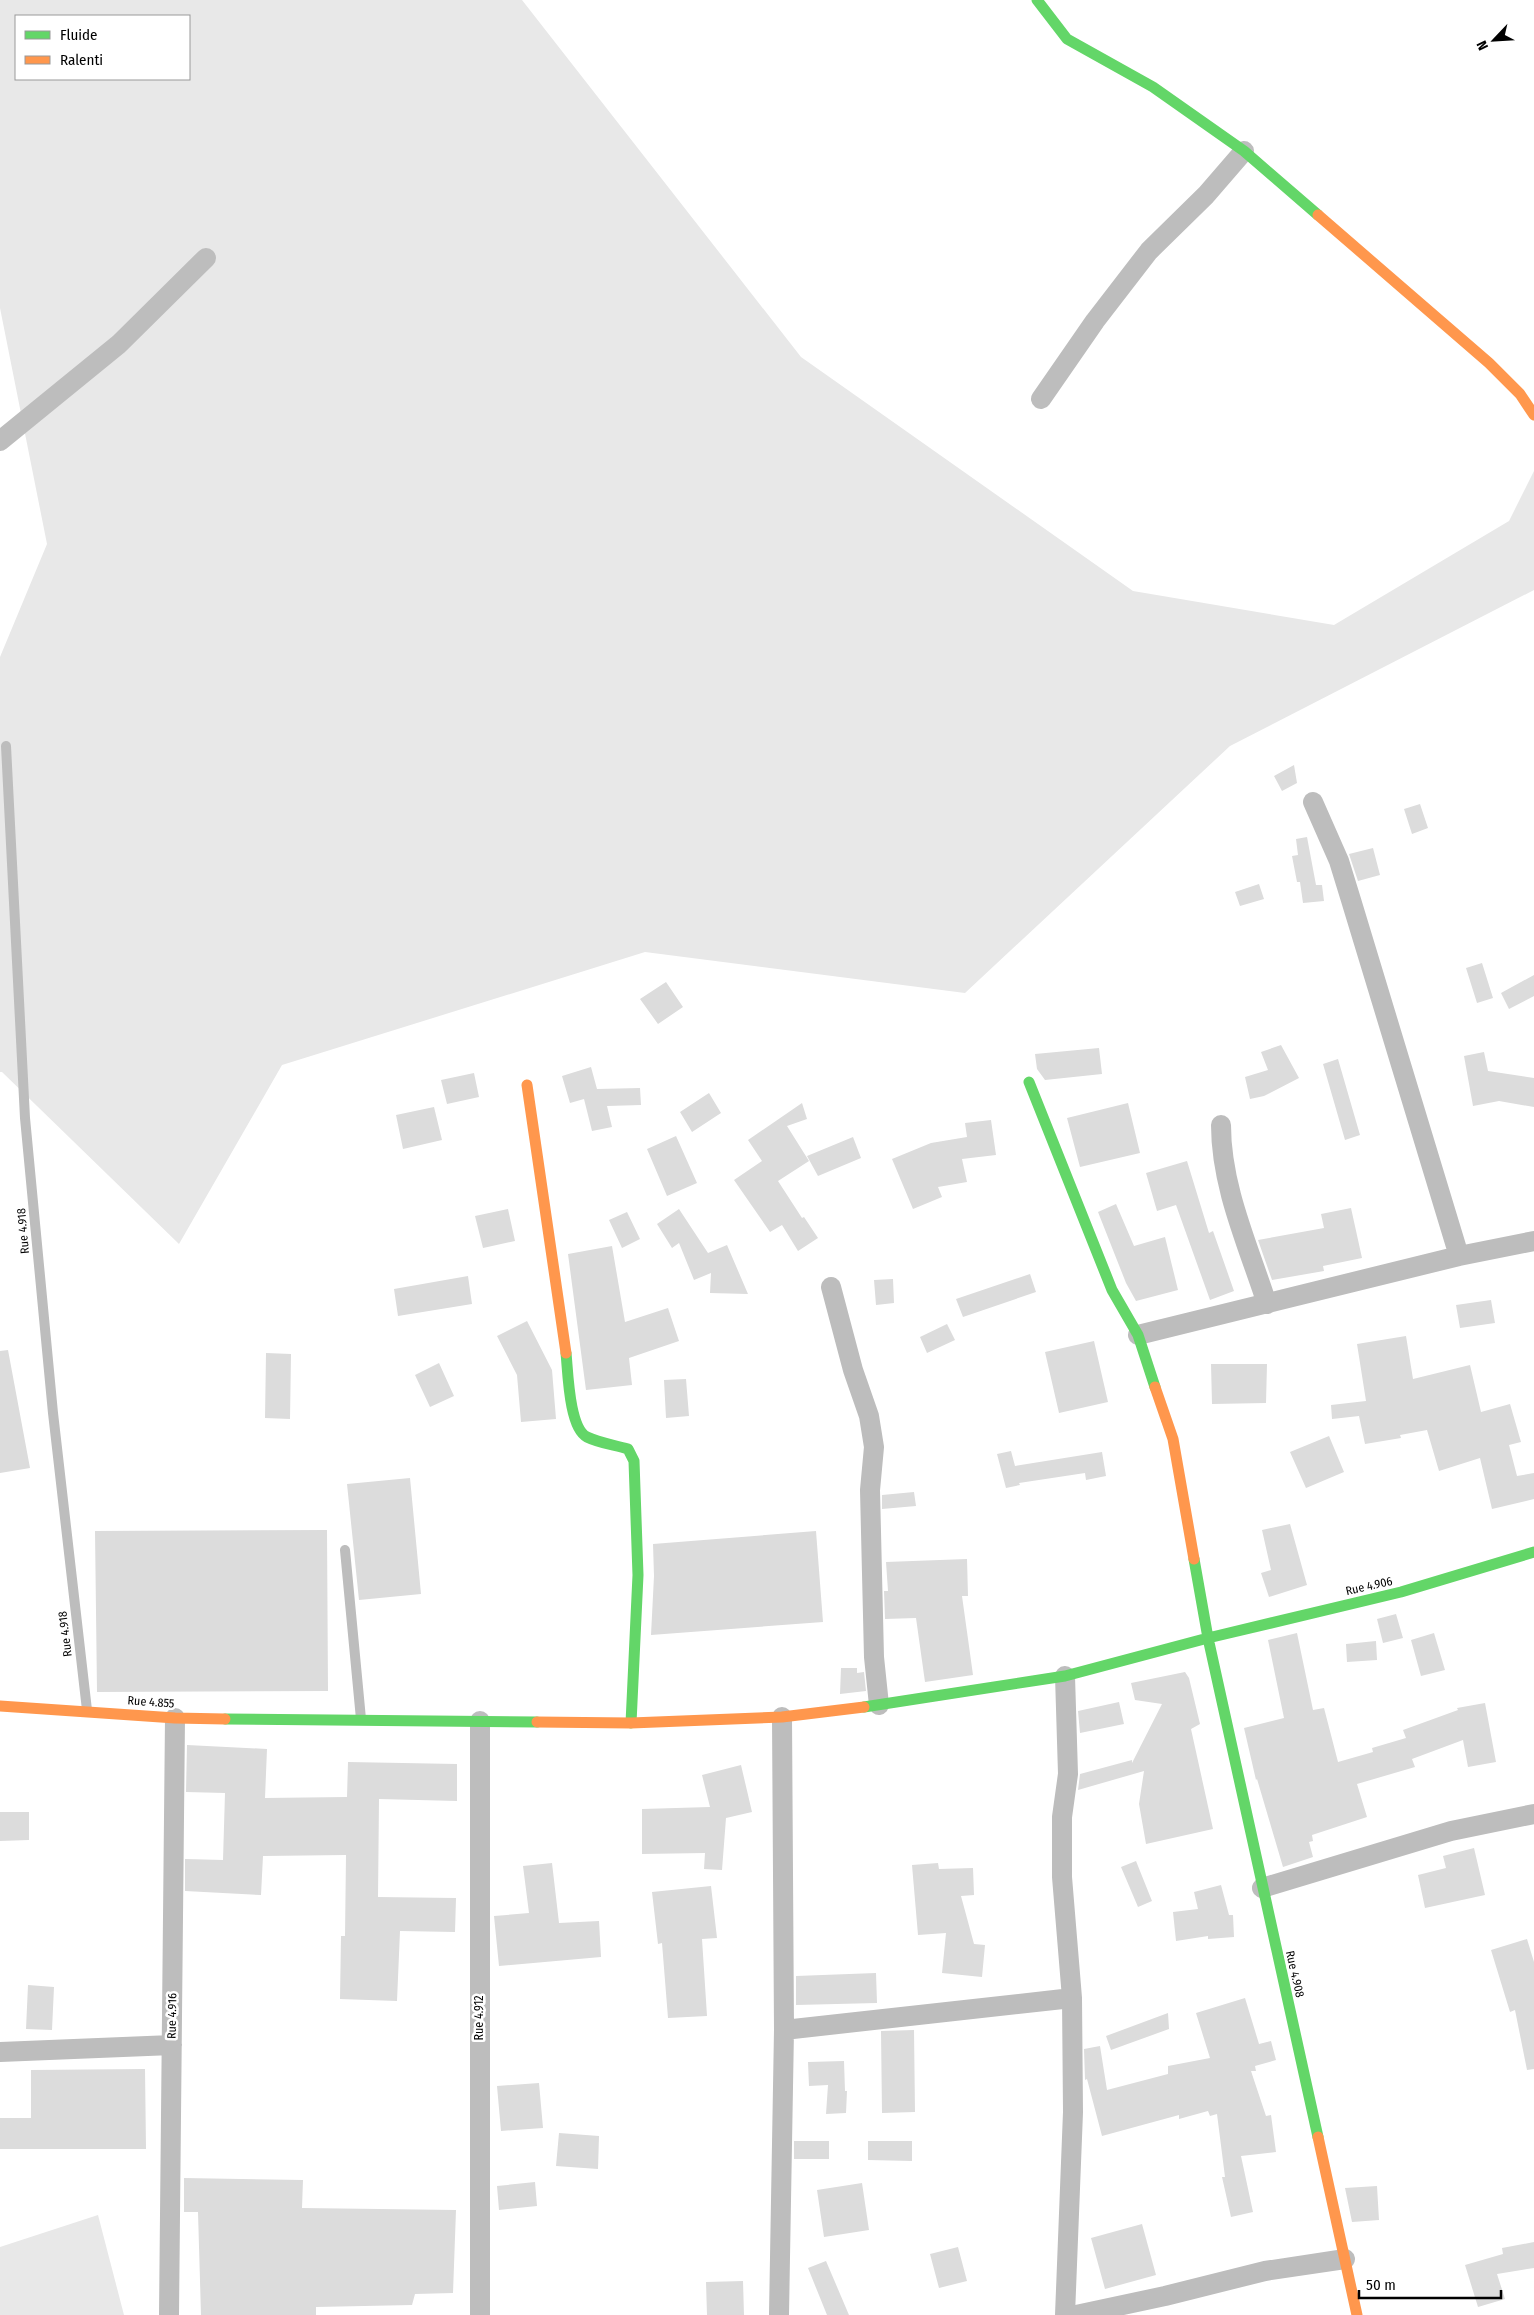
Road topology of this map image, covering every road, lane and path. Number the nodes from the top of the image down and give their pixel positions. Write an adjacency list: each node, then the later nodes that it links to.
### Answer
1 (1037, 0): 2 (street)
2 (1244, 151): 4 (street); 5 (street)
3 (206, 258): 6 (street)
4 (1041, 398)
5 (1534, 415)
6 (0, 441)
7 (6, 746): 23 (lane, Rue 4.918)
8 (1312, 802): 13 (street)
9 (1029, 1082): 16 (street, Rue 4.908)
10 (527, 1085): 28 (street)
11 (1221, 1125): 15 (street)
12 (1534, 1241): 13 (street)
13 (1459, 1256): 15 (street)
14 (831, 1287): 21 (street)
15 (1267, 1304): 16 (street)
16 (1138, 1335): 19 (street, Rue 4.908)
17 (345, 1550): 26 (lane)
18 (1534, 1552): 19 (street, Rue 4.906)
19 (1208, 1638): 20 (street, Rue 4.906); 30 (street, Rue 4.908)
20 (1065, 1676): 21 (street, Rue 4.906); 31 (street)
21 (879, 1705): 24 (street, Rue 4.906)
22 (0, 1706): 23 (street, Rue 4.855)
23 (87, 1711): 25 (street, Rue 4.855)
24 (782, 1717): 28 (street, Rue 4.855); 32 (street)
25 (175, 1718): 26 (street, Rue 4.855); 33 (street, Rue 4.916)
26 (362, 1720): 27 (street, Rue 4.855)
27 (480, 1720): 28 (street, Rue 4.855); 37 (street, Rue 4.912)
28 (631, 1724)
29 (1534, 1814): 30 (street)
30 (1262, 1888): 35 (street, Rue 4.908)
31 (1072, 1998): 32 (street); 39 (street)
32 (784, 2030): 38 (street)
33 (172, 2045): 34 (street); 36 (street, Rue 4.916)
34 (0, 2052)
35 (1345, 2259): 40 (street); 41 (street, Rue 4.908)
36 (169, 2315)
37 (480, 2315)
38 (779, 2315)
39 (1065, 2315)
40 (1076, 2315)
41 (1357, 2315)

